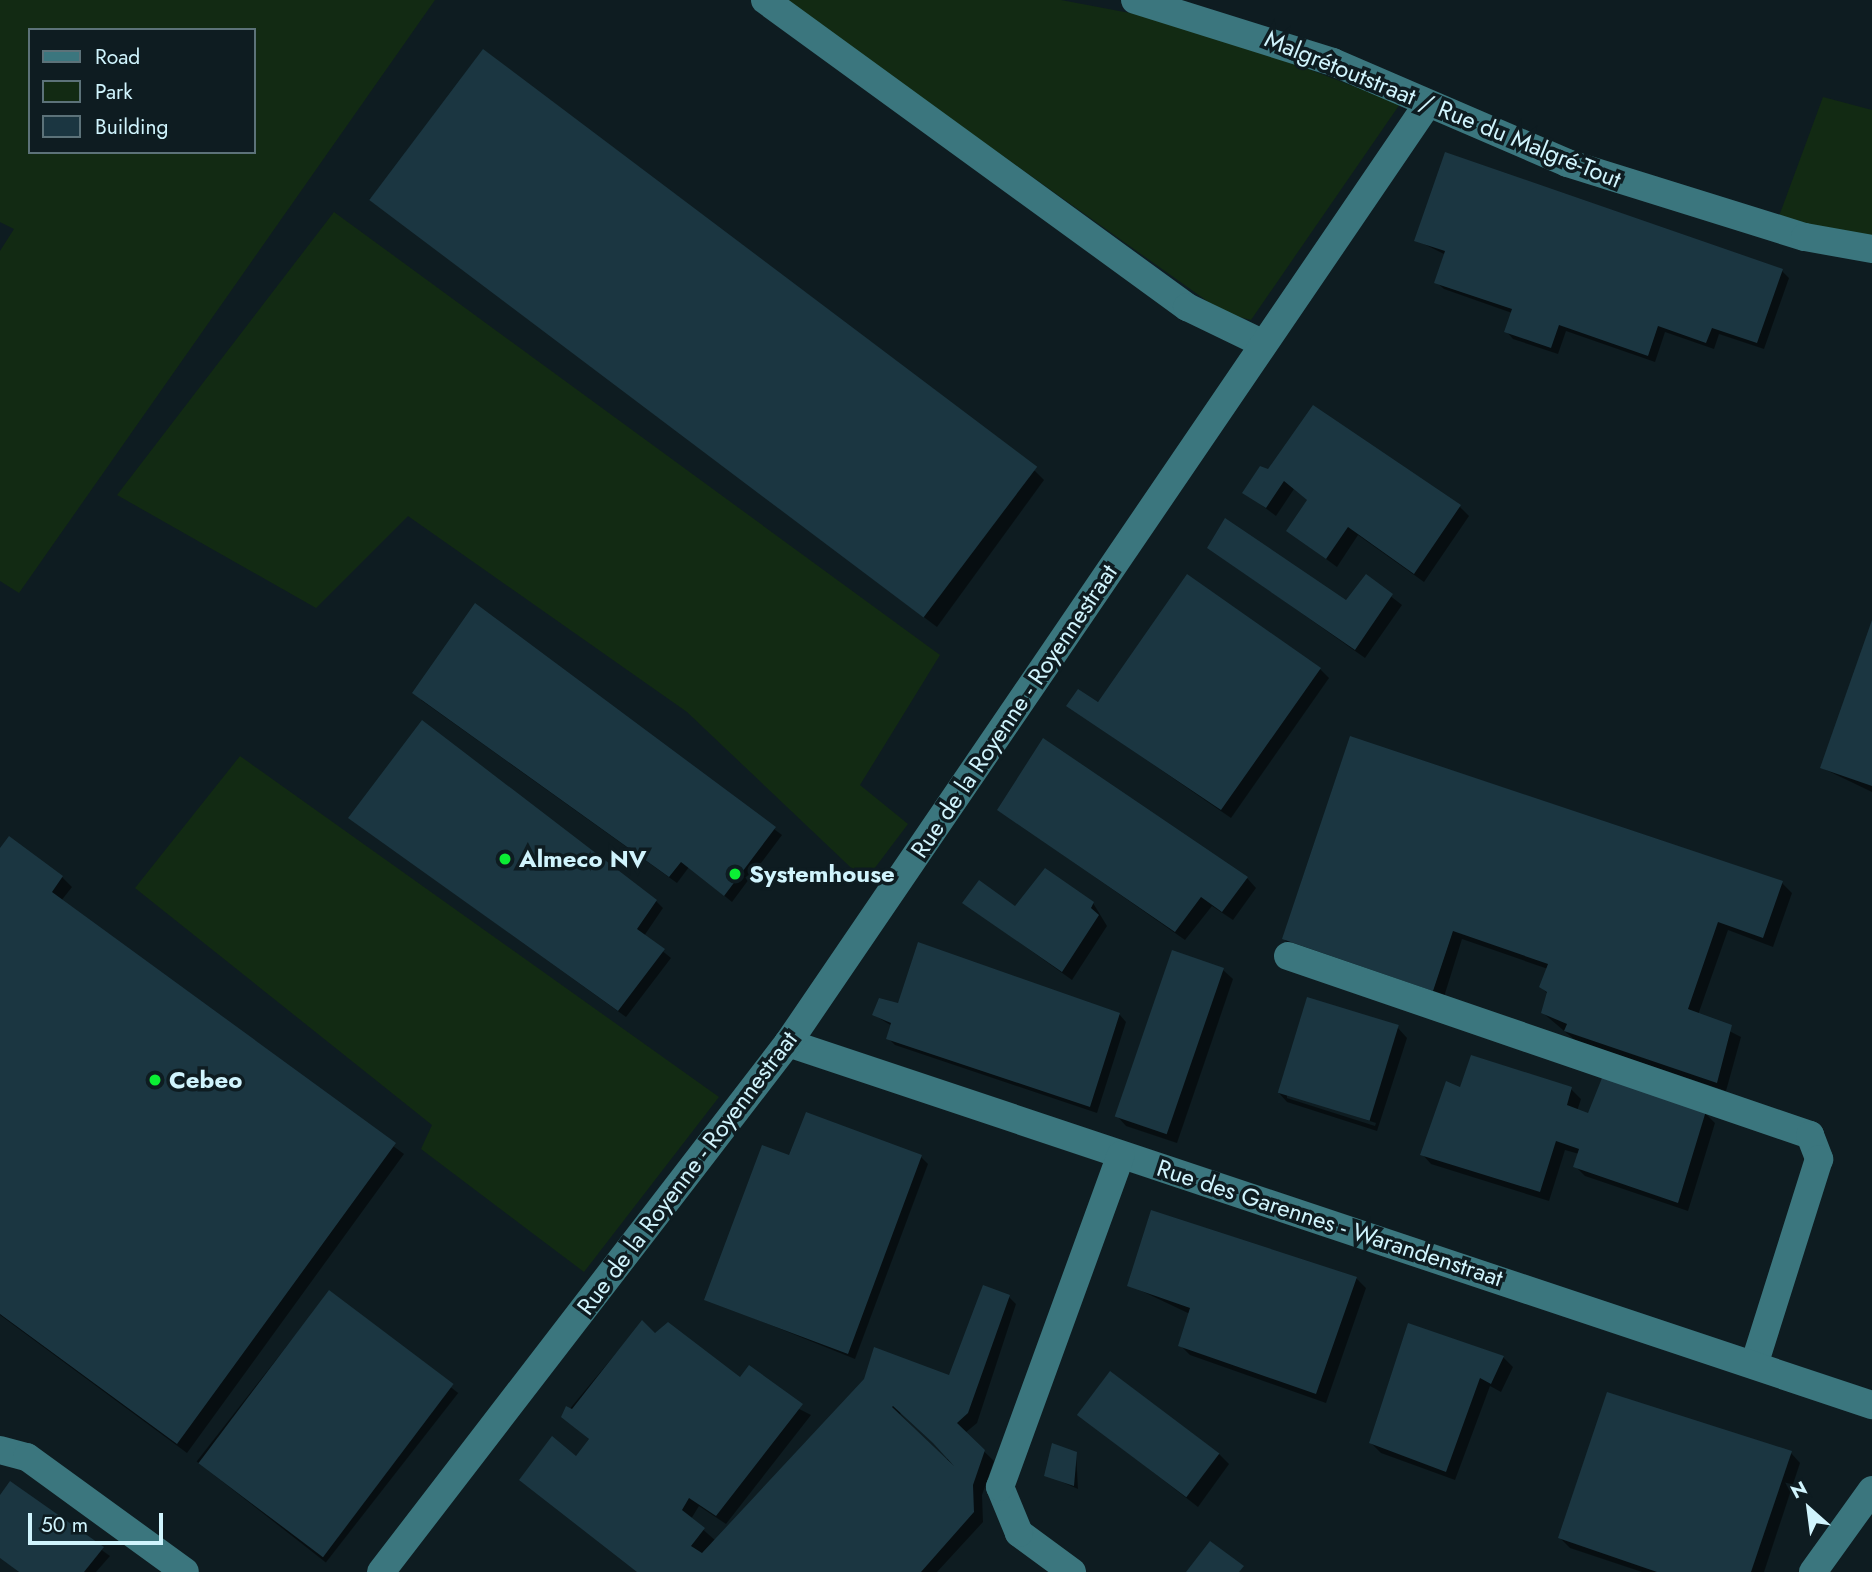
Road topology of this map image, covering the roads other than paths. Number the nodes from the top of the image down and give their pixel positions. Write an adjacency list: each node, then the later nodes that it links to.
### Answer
1 (765, 0): 5 (lane)
2 (1135, 0): 3 (lane, Malgrétoutstraat / Rue du Malgré-Tout)
3 (1427, 105): 4 (lane, Malgrétoutstraat / Rue du Malgré-Tout); 5 (lane, Rue de la Royenne - Royennestraat)
4 (1872, 249)
5 (1264, 344): 7 (lane, Rue de la Royenne - Royennestraat)
6 (1288, 956): 9 (lane)
7 (788, 1043): 8 (lane, Rue des Garennes - Warandenstraat); 14 (lane, Rue de la Royenne - Royennestraat)
8 (1121, 1155): 9 (lane, Rue des Garennes - Warandenstraat); 15 (lane)
9 (1754, 1365): 10 (lane, Rue des Garennes - Warandenstraat)
10 (1872, 1405)
11 (0, 1450): 13 (lane)
12 (1872, 1490): 16 (lane)
13 (185, 1572)
14 (381, 1572)
15 (1072, 1572)
16 (1813, 1572)

